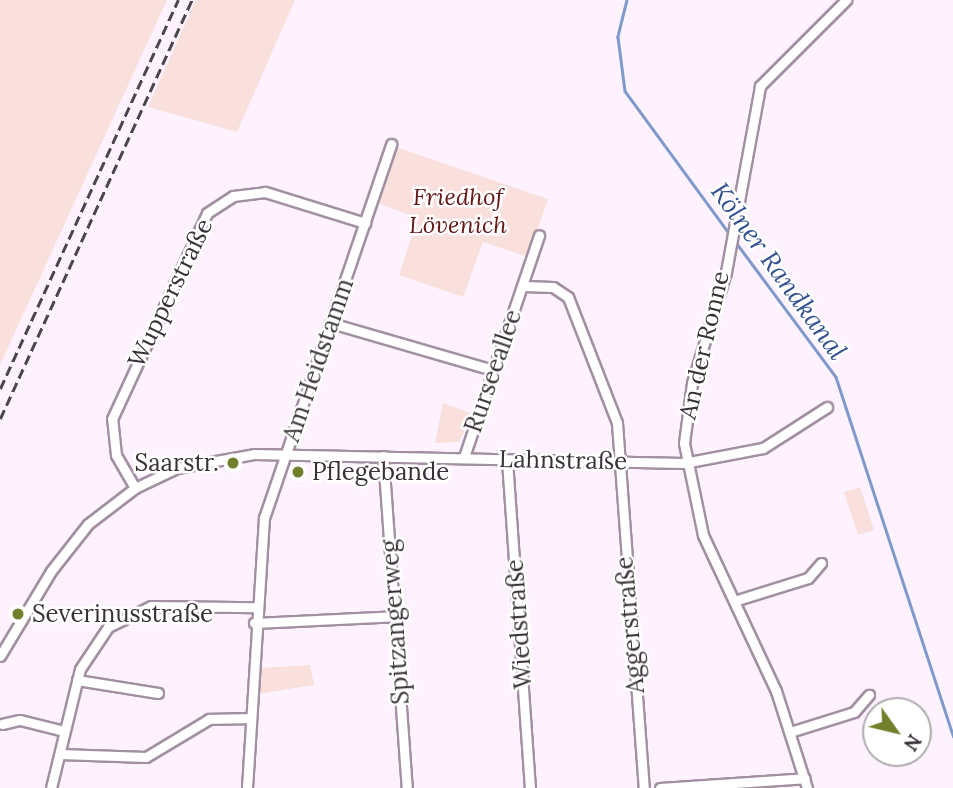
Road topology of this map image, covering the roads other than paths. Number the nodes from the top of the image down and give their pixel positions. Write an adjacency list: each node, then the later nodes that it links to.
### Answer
1 (846, 0): 14 (street, An der Ronne)
2 (391, 144): 3 (street, Am Heidstamm)
3 (365, 223): 6 (street, Am Heidstamm); 15 (street, Wupperstraße)
4 (539, 236): 5 (street, Rurseeallee)
5 (522, 286): 7 (street, Rurseeallee); 13 (street, Rurseeallee)
6 (331, 323): 7 (street); 9 (street, Am Heidstamm)
7 (493, 370): 11 (street, Rurseeallee)
8 (827, 407): 14 (street, Lahnstraße)
9 (284, 455): 10 (street, Lahnstraße); 15 (street, Lahnstraße); 18 (street, Am Heidstamm)
10 (383, 456): 11 (street, Lahnstraße); 19 (street, Spitzangerweg)
11 (464, 457): 12 (street, Lahnstraße)
12 (507, 460): 13 (street, Lahnstraße); 34 (street, Wiedstraße)
13 (619, 462): 14 (street, Lahnstraße); 35 (street, Aggerstraße)
14 (684, 463): 17 (street, An der Ronne)
15 (135, 488): 21 (street, Lahnstraße)
16 (821, 564): 17 (street)
17 (733, 601): 28 (street, An der Ronne)
18 (255, 607): 20 (street, Am Heidstamm); 22 (street)
19 (395, 616): 20 (street); 33 (street, Spitzangerweg)
20 (254, 622): 25 (street, Am Heidstamm)
21 (0, 656)
22 (77, 680): 23 (street); 27 (street)
23 (158, 693)
24 (869, 695): 28 (street)
25 (250, 718): 29 (street); 32 (street, Am Heidstamm)
26 (2, 724): 27 (street)
27 (64, 732): 29 (street)
28 (790, 732): 30 (street, An der Ronne)
29 (60, 754): 31 (street)
30 (806, 783): 36 (street)
31 (51, 788)
32 (247, 788)
33 (407, 788)
34 (530, 788)
35 (644, 788)
36 (660, 788)

